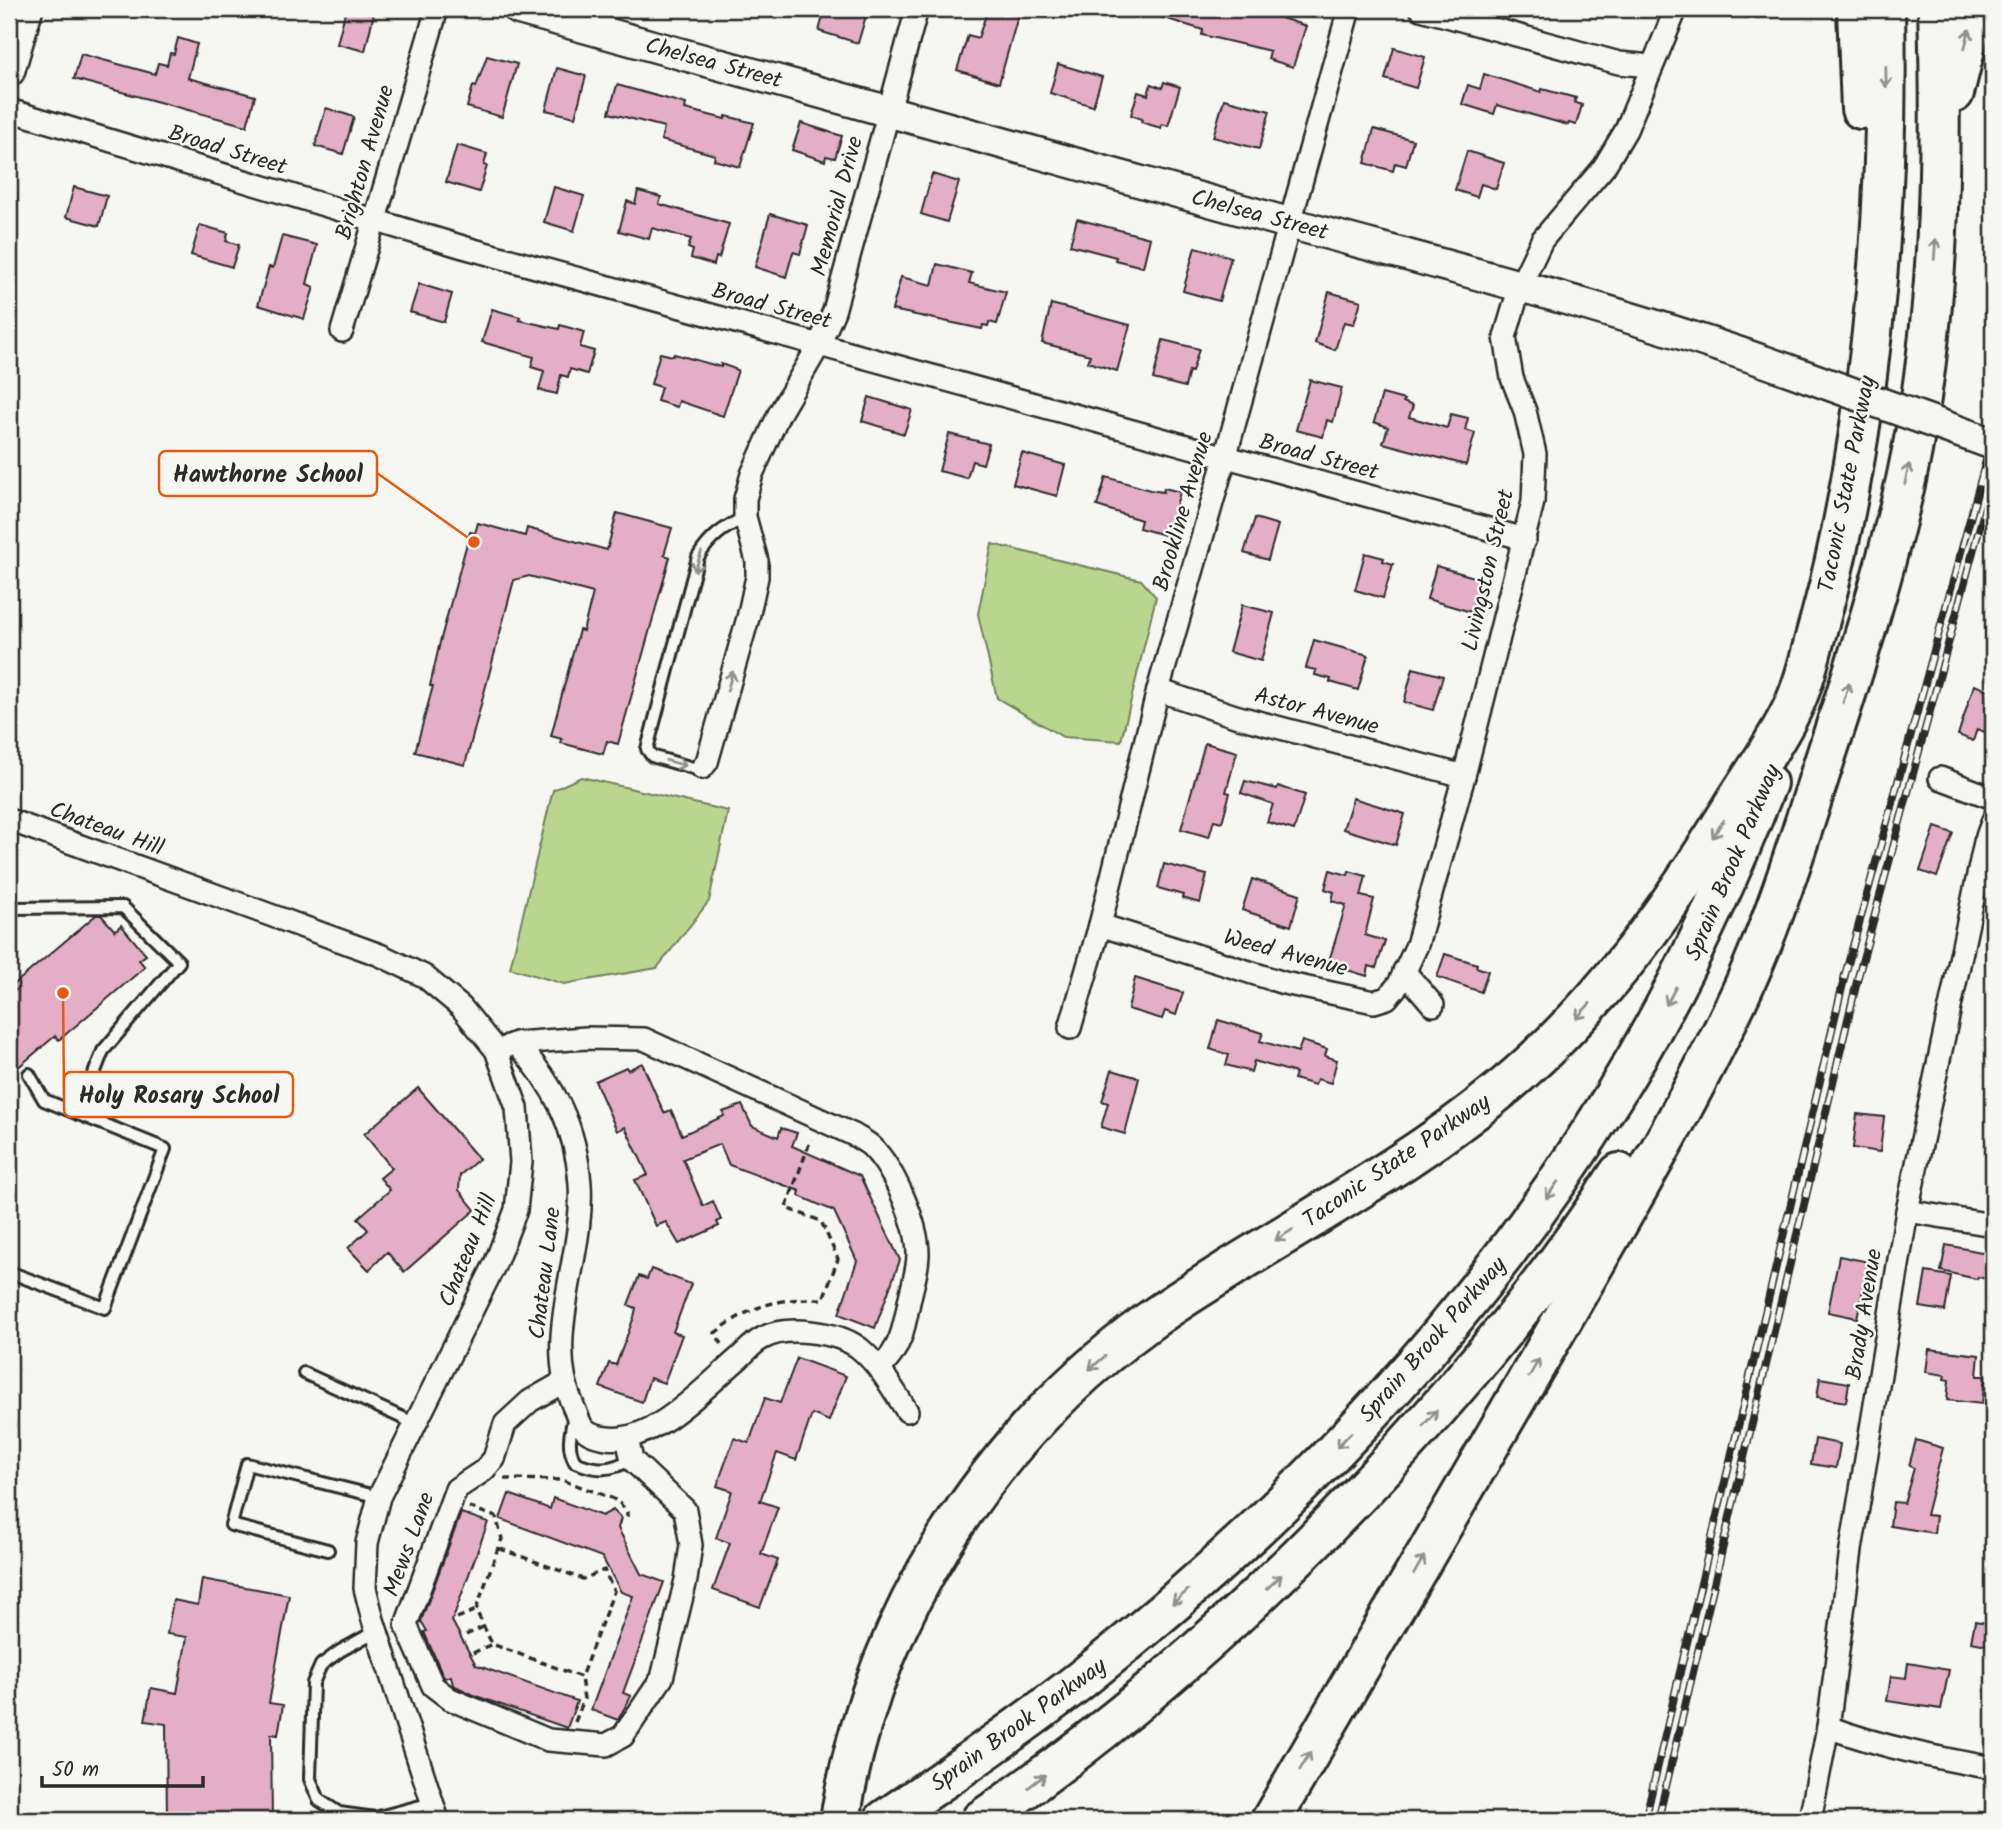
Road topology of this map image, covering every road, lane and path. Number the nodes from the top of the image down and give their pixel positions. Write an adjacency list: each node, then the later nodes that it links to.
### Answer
1 (27, 9): 13 (street)
2 (437, 9): 17 (street, Brighton Avenue)
3 (519, 9): 15 (street, Chelsea Street)
4 (917, 9): 15 (street, Memorial Drive)
5 (1349, 9): 18 (street, Brookline Avenue)
6 (1421, 9): 12 (street)
7 (1676, 9): 12 (street, Livingston Street)
8 (1857, 9): 22 (highway)
9 (1885, 9): 22 (highway, Taconic State Parkway, one-way to 22)
10 (1938, 9): 16 (highway)
11 (1975, 9): 16 (highway, one-way to 11)
12 (1651, 66): 19 (street, Livingston Street)
13 (9, 71)
14 (9, 110): 17 (street, Broad Street)
15 (890, 111): 18 (street, Chelsea Street); 21 (street, Memorial Drive)
16 (1940, 153): 29 (highway, one-way to 16)
17 (374, 221): 20 (street, Brighton Avenue); 21 (street, Broad Street)
18 (1289, 223): 19 (street, Chelsea Street); 24 (street, Brookline Avenue)
19 (1520, 286): 23 (street, Chelsea Street, bridge); 26 (street, Livingston Street)
20 (342, 331)
21 (819, 345): 24 (street, Broad Street); 25 (street, Memorial Drive)
22 (1868, 370): 28 (highway, Taconic State Parkway)
23 (1993, 444)
24 (1225, 458): 26 (street, Broad Street); 27 (street, Brookline Avenue)
25 (745, 517): 30 (street, Memorial Drive, one-way to 25); 30 (lane, one-way to 30)
26 (1525, 539): 31 (street, Livingston Street)
27 (1158, 690): 31 (street, Astor Avenue); 37 (street, Brookline Avenue)
28 (1793, 708): 75 (highway, Sprain Brook Parkway, one-way to 75); 76 (highway, Taconic State Parkway, one-way to 76)
29 (1825, 758): 77 (highway, Sprain Brook Parkway, one-way to 29); 78 (highway, one-way to 29)
30 (702, 768)
31 (1464, 776): 38 (street, Livingston Street)
32 (1940, 778): 33 (street)
33 (1993, 798)
34 (9, 820): 41 (street, Chateau Hill)
35 (1993, 820): 45 (street, Brady Avenue)
36 (9, 908): 43 (lane)
37 (1100, 925): 38 (street, Weed Avenue); 40 (street, Brookline Avenue)
38 (1405, 971): 39 (street)
39 (1433, 1005)
40 (1070, 1028)
41 (506, 1046): 49 (street); 51 (street, Chateau Lane); 54 (street, Chateau Hill)
42 (29, 1074): 43 (lane)
43 (78, 1114): 47 (lane)
44 (813, 1135): 48 (path)
45 (1907, 1211): 46 (street); 72 (street, Brady Avenue)
46 (1993, 1226)
47 (9, 1272)
48 (725, 1349)
49 (879, 1369): 53 (street); 55 (street)
50 (304, 1373): 54 (lane)
51 (565, 1381): 52 (street, Chateau Lane); 56 (street, Mews Lane)
52 (575, 1409): 55 (street, Chateau Lane); 56 (lane)
53 (907, 1411)
54 (416, 1424): 58 (street, Chateau Hill)
55 (627, 1438): 56 (street)
56 (631, 1459)
57 (497, 1477): 60 (path)
58 (379, 1497): 62 (lane); 66 (street, Chateau Hill)
59 (461, 1504): 61 (path)
60 (627, 1517)
61 (498, 1548): 63 (path); 70 (path)
62 (328, 1550)
63 (476, 1610): 64 (path); 65 (path)
64 (457, 1618)
65 (484, 1627): 67 (path); 68 (path)
66 (376, 1631): 74 (street, Chateau Hill); 74 (lane)
67 (466, 1635)
68 (492, 1644): 69 (path); 70 (path)
69 (473, 1653)
70 (581, 1677): 71 (path)
71 (575, 1722)
72 (1828, 1727): 73 (street); 79 (street, Brady Avenue)
73 (1993, 1768)
74 (435, 1811)
75 (894, 1814)
76 (840, 1820)
77 (981, 1820)
78 (1270, 1820)
79 (1810, 1820)

